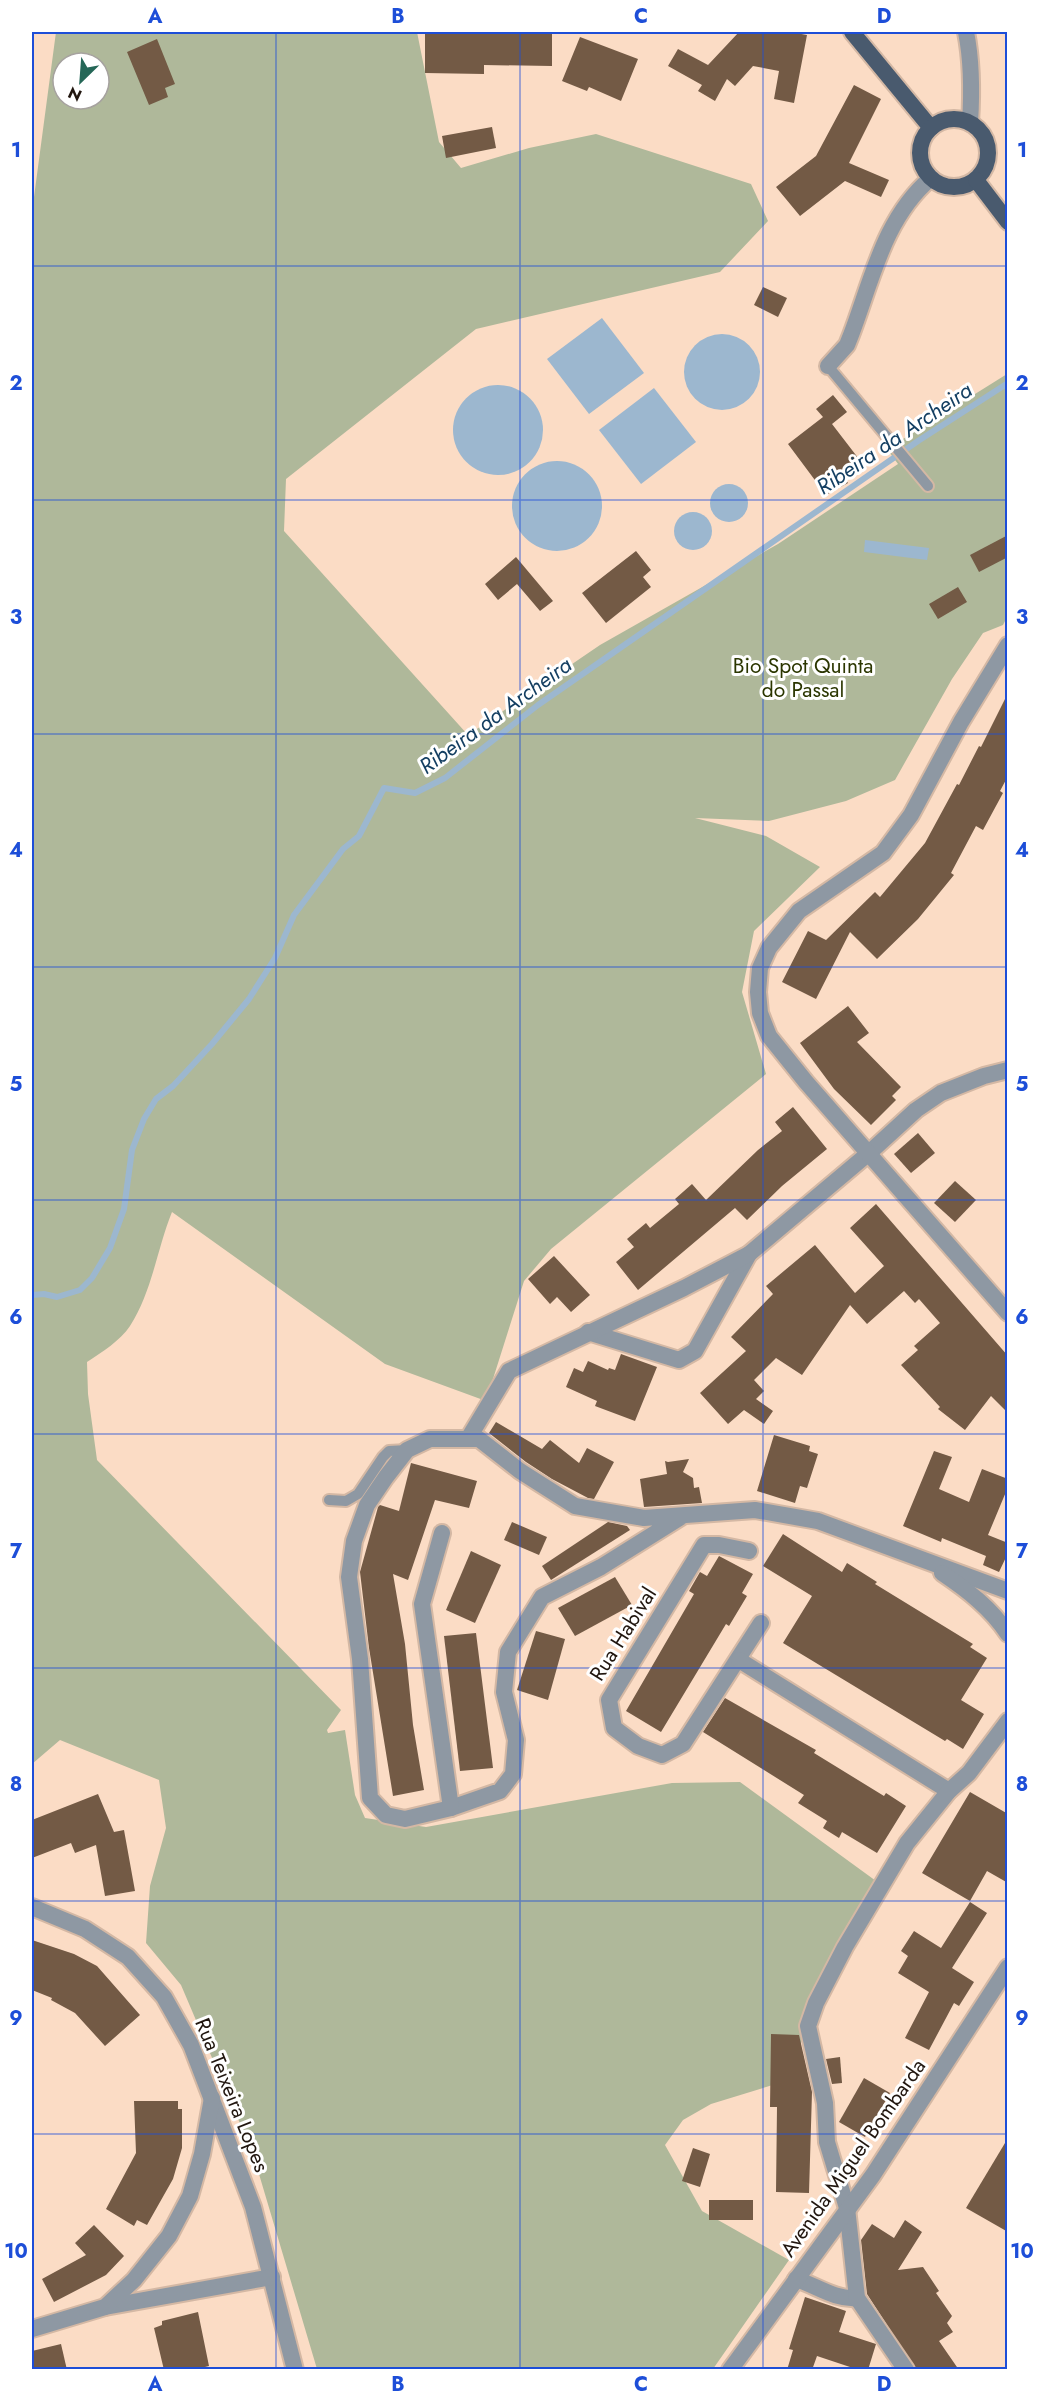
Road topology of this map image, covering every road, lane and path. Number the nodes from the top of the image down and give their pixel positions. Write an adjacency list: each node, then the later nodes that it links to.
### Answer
1 (852, 32): 4 (main road)
2 (966, 32): 3 (street)
3 (970, 123): 4 (main road); 6 (main road)
4 (931, 128): 5 (main road)
5 (931, 178): 6 (main road); 8 (street)
6 (976, 180): 7 (main road)
7 (1008, 222)
8 (828, 366): 9 (lane)
9 (928, 486)
10 (1008, 645): 12 (street)
11 (1008, 1070): 12 (street)
12 (869, 1153): 13 (street); 14 (street)
13 (749, 1254): 15 (street); 15 (street)
14 (1008, 1314)
15 (588, 1332): 16 (street)
16 (468, 1438): 17 (street); 19 (street)
17 (408, 1450): 18 (lane); 29 (street)
18 (329, 1500)
19 (681, 1517): 22 (street); 29 (street)
20 (442, 1533): 29 (street)
21 (749, 1551): 26 (street, Rua Habival)
22 (921, 1559): 23 (street); 25 (street)
23 (1008, 1591)
24 (760, 1623): 26 (street, Rua Habival)
25 (1008, 1634)
26 (739, 1660): 28 (street)
27 (1008, 1721): 28 (street)
28 (949, 1791): 33 (street)
29 (451, 1808)
30 (32, 1907): 32 (street, Rua Teixeira Lopes)
31 (1008, 1967): 33 (street, Avenida Miguel Bombarda)
32 (212, 2097): 34 (street, Rua Teixeira Lopes); 37 (street)
33 (847, 2208): 35 (street, Avenida Miguel Bombarda); 36 (street)
34 (272, 2277): 37 (street); 39 (street, Rua Teixeira Lopes)
35 (796, 2279): 36 (street); 40 (street, Avenida Miguel Bombarda)
36 (857, 2298): 41 (street)
37 (105, 2307): 38 (street)
38 (32, 2329)
39 (296, 2370)
40 (730, 2370)
41 (906, 2370)

